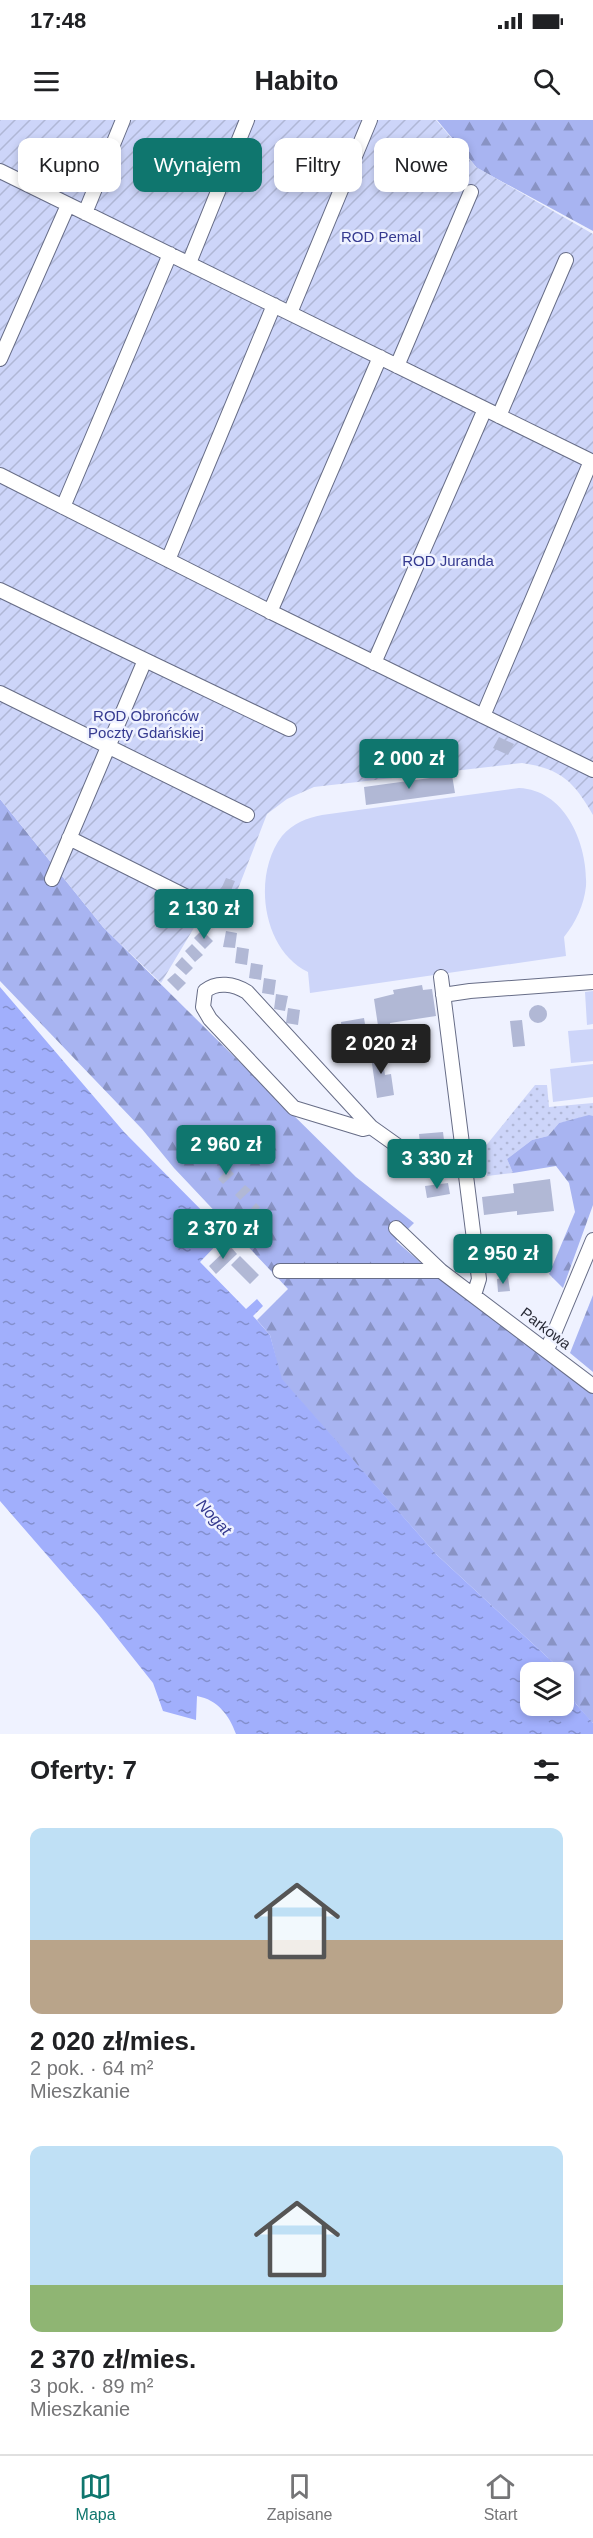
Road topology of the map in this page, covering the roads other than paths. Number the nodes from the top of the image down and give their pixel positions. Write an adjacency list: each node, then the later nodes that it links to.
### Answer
1 (123, 120): 7 (street)
2 (247, 120): 10 (street)
3 (370, 120): 12 (street)
4 (0, 171): 6 (street)
5 (471, 192): 15 (street)
6 (68, 204): 7 (street); 14 (street)
7 (85, 213): 8 (street)
8 (170, 254): 10 (street); 20 (street)
9 (566, 260): 17 (street)
10 (189, 263): 11 (street)
11 (274, 305): 12 (street); 21 (street)
12 (290, 313): 13 (street)
13 (380, 357): 15 (street); 23 (street)
14 (0, 359)
15 (397, 366): 16 (street)
16 (485, 409): 17 (street); 25 (street)
17 (499, 416): 18 (street)
18 (592, 461): 27 (street)
19 (0, 475): 20 (street)
20 (63, 507): 21 (street)
21 (168, 560): 23 (street)
22 (0, 590): 24 (street)
23 (270, 612): 25 (street)
24 (145, 660): 28 (street); 29 (street)
25 (374, 663): 27 (street)
26 (0, 693): 29 (street)
27 (483, 716): 30 (street)
28 (289, 729)
29 (107, 748): 31 (street); 32 (street)
30 (591, 764)
31 (247, 814)
32 (69, 838): 33 (street); 34 (street)
33 (52, 879)
34 (205, 906)
35 (441, 977): 37 (street)
36 (593, 982): 37 (street)
37 (444, 995): 39 (street)
38 (371, 1127): 38 (street); 39 (street)
39 (466, 1171): 44 (street)
40 (396, 1228): 43 (street, Parkowa)
41 (593, 1240): 45 (street)
42 (280, 1271): 43 (street)
43 (441, 1271): 44 (street, Parkowa)
44 (474, 1295): 45 (street, Parkowa)
45 (547, 1350): 46 (street, Parkowa)
46 (593, 1386)

